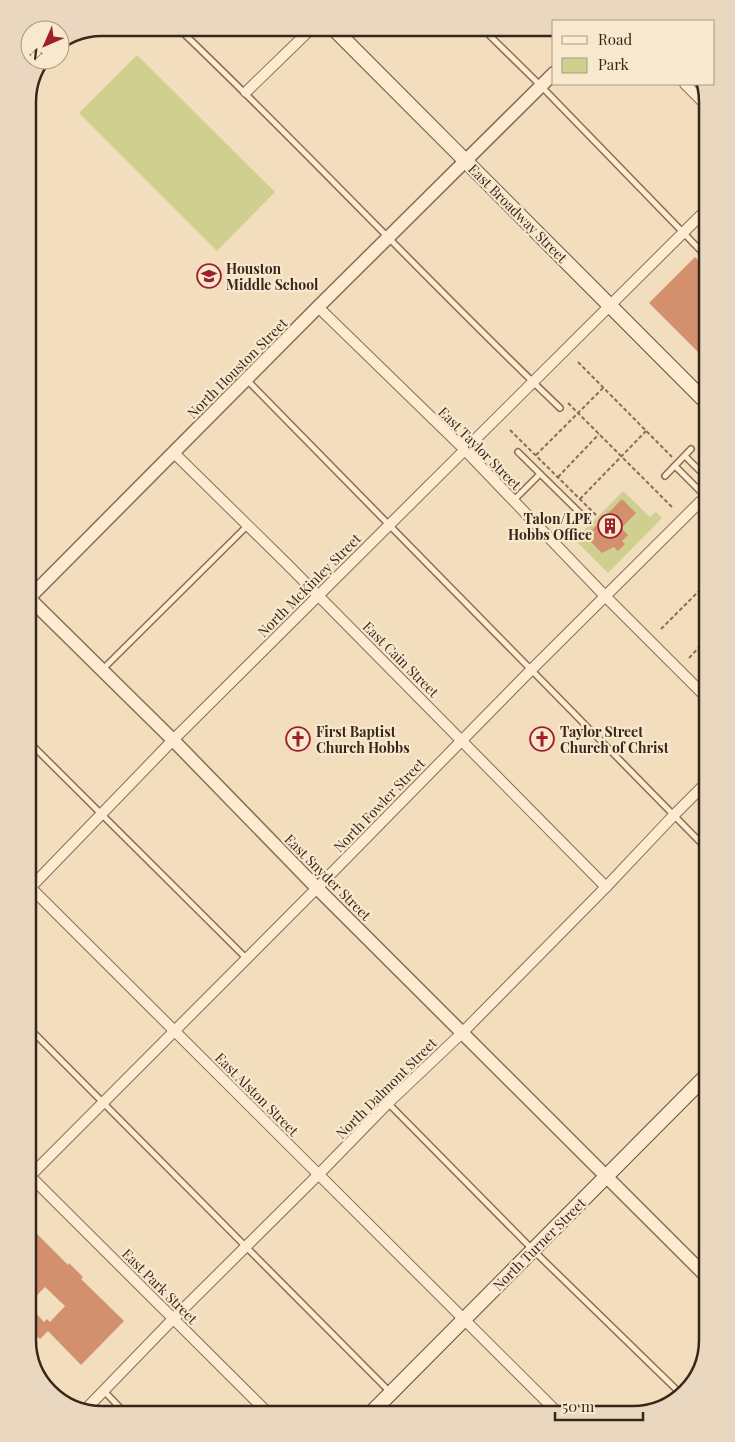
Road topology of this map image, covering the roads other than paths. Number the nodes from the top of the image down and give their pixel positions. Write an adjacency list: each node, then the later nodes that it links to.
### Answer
1 (186, 36): 8 (lane)
2 (304, 36): 8 (street)
3 (341, 36): 10 (main road, East Broadway Street)
4 (490, 36): 7 (lane)
5 (552, 75): 7 (street, North Houston Street)
6 (686, 85): 9 (street)
7 (541, 86): 10 (street, North Houston Street); 12 (lane)
8 (246, 92): 13 (lane)
9 (698, 97)
10 (466, 160): 13 (street, North Houston Street); 15 (main road, East Broadway Street)
11 (699, 215): 12 (street, North McKinley Street)
12 (682, 233): 14 (lane); 15 (street, North McKinley Street)
13 (388, 238): 16 (street, North Houston Street); 18 (lane)
14 (699, 249)
15 (609, 305): 18 (street, North McKinley Street); 19 (main road, East Broadway Street)
16 (318, 307): 17 (street, North Houston Street); 21 (street, East Taylor Street)
17 (246, 379): 23 (street, North Houston Street); 35 (lane)
18 (532, 382): 20 (lane); 21 (street, North McKinley Street)
19 (699, 395)
20 (560, 408)
21 (464, 449): 31 (street, East Taylor Street); 35 (street, North McKinley Street)
22 (691, 449): 25 (lane)
23 (174, 452): 34 (street, East Cain Street); 36 (street, North Houston Street)
24 (518, 452): 28 (lane)
25 (684, 456): 26 (lane); 27 (lane)
26 (675, 466): 29 (lane); 30 (lane)
27 (699, 470)
28 (540, 474): 31 (lane); 33 (lane)
29 (665, 476)
30 (699, 491)
31 (513, 500): 38 (street, East Taylor Street)
32 (699, 501): 38 (street, North Fowler Street)
33 (585, 518)
34 (248, 525): 37 (street, East Cain Street); 40 (lane)
35 (388, 525): 37 (street, North McKinley Street); 41 (lane)
36 (36, 592)
37 (318, 595): 43 (street, North McKinley Street); 44 (street, East Cain Street)
38 (605, 596): 41 (street, North Fowler Street); 42 (street, East Taylor Street)
39 (36, 604): 40 (street, East Snyder Street)
40 (102, 670): 43 (street, East Snyder Street)
41 (531, 670): 44 (street, North Fowler Street); 48 (lane)
42 (699, 690)
43 (172, 740): 47 (street, North McKinley Street); 52 (street, East Snyder Street)
44 (462, 740): 51 (street, East Cain Street); 52 (street, North Fowler Street)
45 (36, 749): 47 (lane)
46 (699, 790): 48 (street, North Dalmont Street)
47 (102, 815): 50 (street, North McKinley Street); 54 (lane)
48 (674, 815): 49 (lane); 51 (street, North Dalmont Street)
49 (699, 841)
50 (36, 883)
51 (606, 887): 56 (street, North Dalmont Street)
52 (317, 888): 54 (street, North Fowler Street); 56 (street, East Snyder Street)
53 (36, 893): 55 (street, East Alston Street)
54 (246, 958): 55 (street, North Fowler Street)
55 (174, 1031): 59 (street, North Fowler Street); 62 (street, East Alston Street)
56 (462, 1033): 60 (street, North Dalmont Street); 63 (street, East Snyder Street)
57 (36, 1035): 59 (lane)
58 (699, 1083): 63 (main road, North Turner Street)
59 (103, 1102): 61 (street, North Fowler Street); 65 (lane)
60 (388, 1103): 62 (street, North Dalmont Street); 66 (lane)
61 (36, 1170)
62 (319, 1174): 65 (street, North Dalmont Street); 69 (street, East Alston Street)
63 (607, 1176): 66 (main road, North Turner Street); 67 (street, East Snyder Street)
64 (36, 1182): 68 (street, East Park Street)
65 (245, 1247): 68 (street, North Dalmont Street); 72 (lane)
66 (533, 1250): 69 (main road, North Turner Street); 70 (lane)
67 (699, 1269)
68 (173, 1319): 71 (street, North Dalmont Street); 75 (street, East Park Street)
69 (464, 1319): 72 (main road, North Turner Street); 77 (street, East Alston Street)
70 (676, 1389)
71 (103, 1391): 73 (street, North Dalmont Street); 74 (lane)
72 (391, 1393): 76 (main road, North Turner Street)
73 (91, 1404)
74 (118, 1406)
75 (261, 1406)
76 (378, 1406)
77 (551, 1406)

